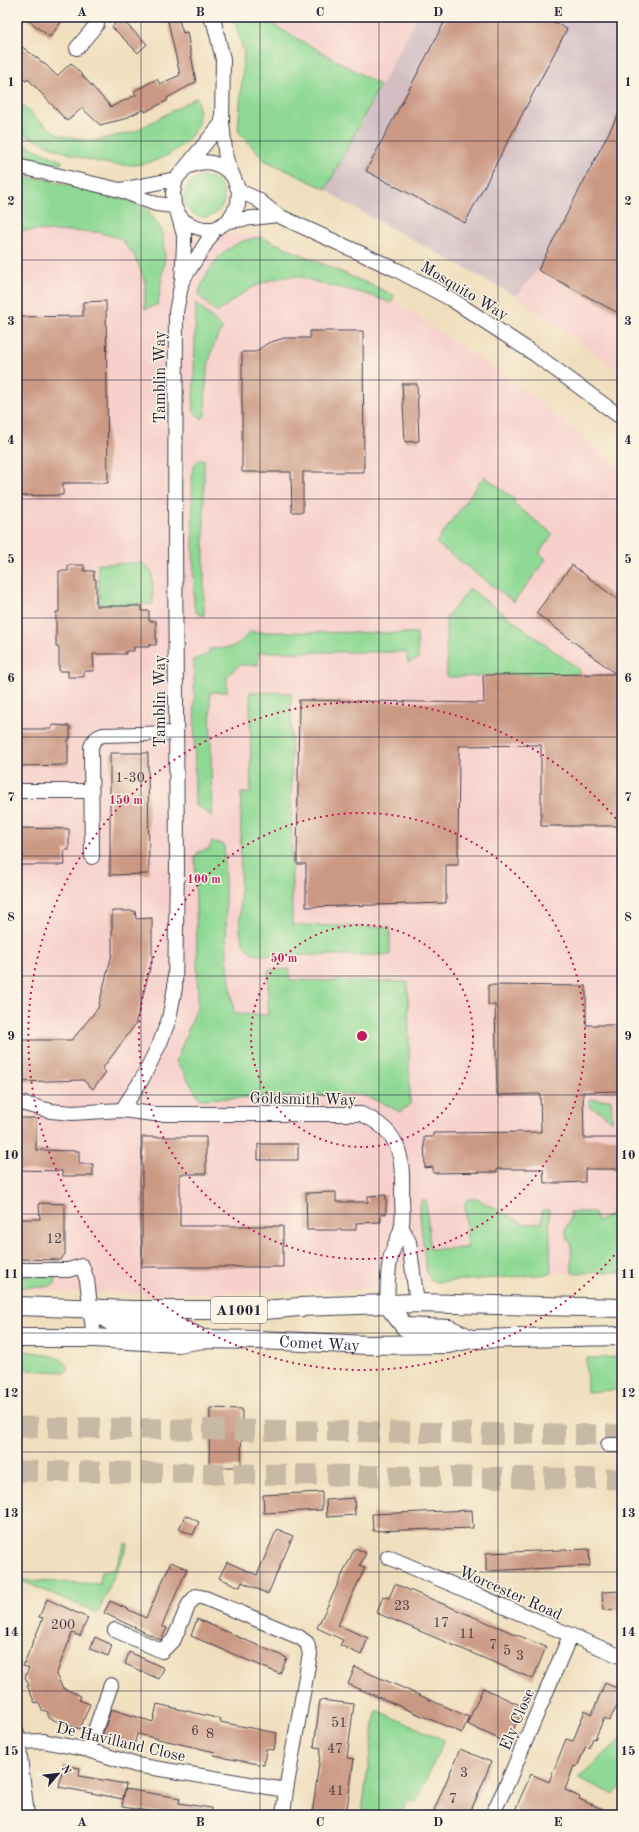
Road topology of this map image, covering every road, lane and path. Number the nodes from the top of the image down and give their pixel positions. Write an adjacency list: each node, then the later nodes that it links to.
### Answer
1 (209, 17): 4 (street)
2 (95, 19): 3 (street)
3 (77, 48)
4 (222, 123): 6 (street); 7 (street)
5 (17, 166): 8 (street)
6 (181, 174): 7 (street); 8 (street); 9 (street)
7 (237, 184): 10 (street, Mosquito Way); 11 (street)
8 (120, 190): 9 (street)
9 (176, 210): 12 (street); 13 (street, Tamblin Way)
10 (277, 215): 11 (street); 14 (street, Mosquito Way)
11 (228, 221): 12 (street)
12 (215, 229): 13 (street, Tamblin Way)
13 (182, 281): 15 (street, Tamblin Way)
14 (622, 418)
15 (176, 733): 17 (street); 20 (street, Tamblin Way)
16 (17, 791): 17 (street)
17 (90, 791): 18 (street)
18 (92, 857)
19 (17, 1102): 20 (street, Goldsmith Way)
20 (122, 1110): 21 (street, Goldsmith Way)
21 (402, 1228): 23 (street, Goldsmith Way); 24 (street, Goldsmith Way)
22 (17, 1270): 26 (street)
23 (417, 1303): 24 (main road, Comet Way / A1001); 27 (main road, Comet Way / A1001); 28 (main road)
24 (387, 1304): 26 (main road, Comet Way / A1001); 28 (main road)
25 (17, 1306): 26 (main road, Comet Way / A1001)
26 (90, 1308): 31 (street); 32 (main road, A1001)
27 (622, 1308)
28 (405, 1327): 33 (main road, A1001); 34 (main road)
29 (622, 1336): 33 (main road, Comet Way / A1001)
30 (17, 1338): 31 (main road, Comet Way / A1001)
31 (94, 1338): 32 (main road, Comet Way / A1001)
32 (203, 1339): 34 (main road, Comet Way / A1001)
33 (471, 1339): 34 (main road, Comet Way / A1001)
34 (378, 1345)
35 (388, 1557): 37 (street, Worcester Road)
36 (115, 1630): 42 (street)
37 (570, 1636): 38 (street, Worcester Road); 45 (street, Ely Close)
38 (622, 1657)
39 (111, 1685): 41 (street)
40 (18, 1737): 41 (street, De Havilland Close); 43 (street)
41 (88, 1750): 42 (street, De Havilland Close)
42 (286, 1790): 44 (street)
43 (27, 1815)
44 (283, 1815)
45 (492, 1815)

